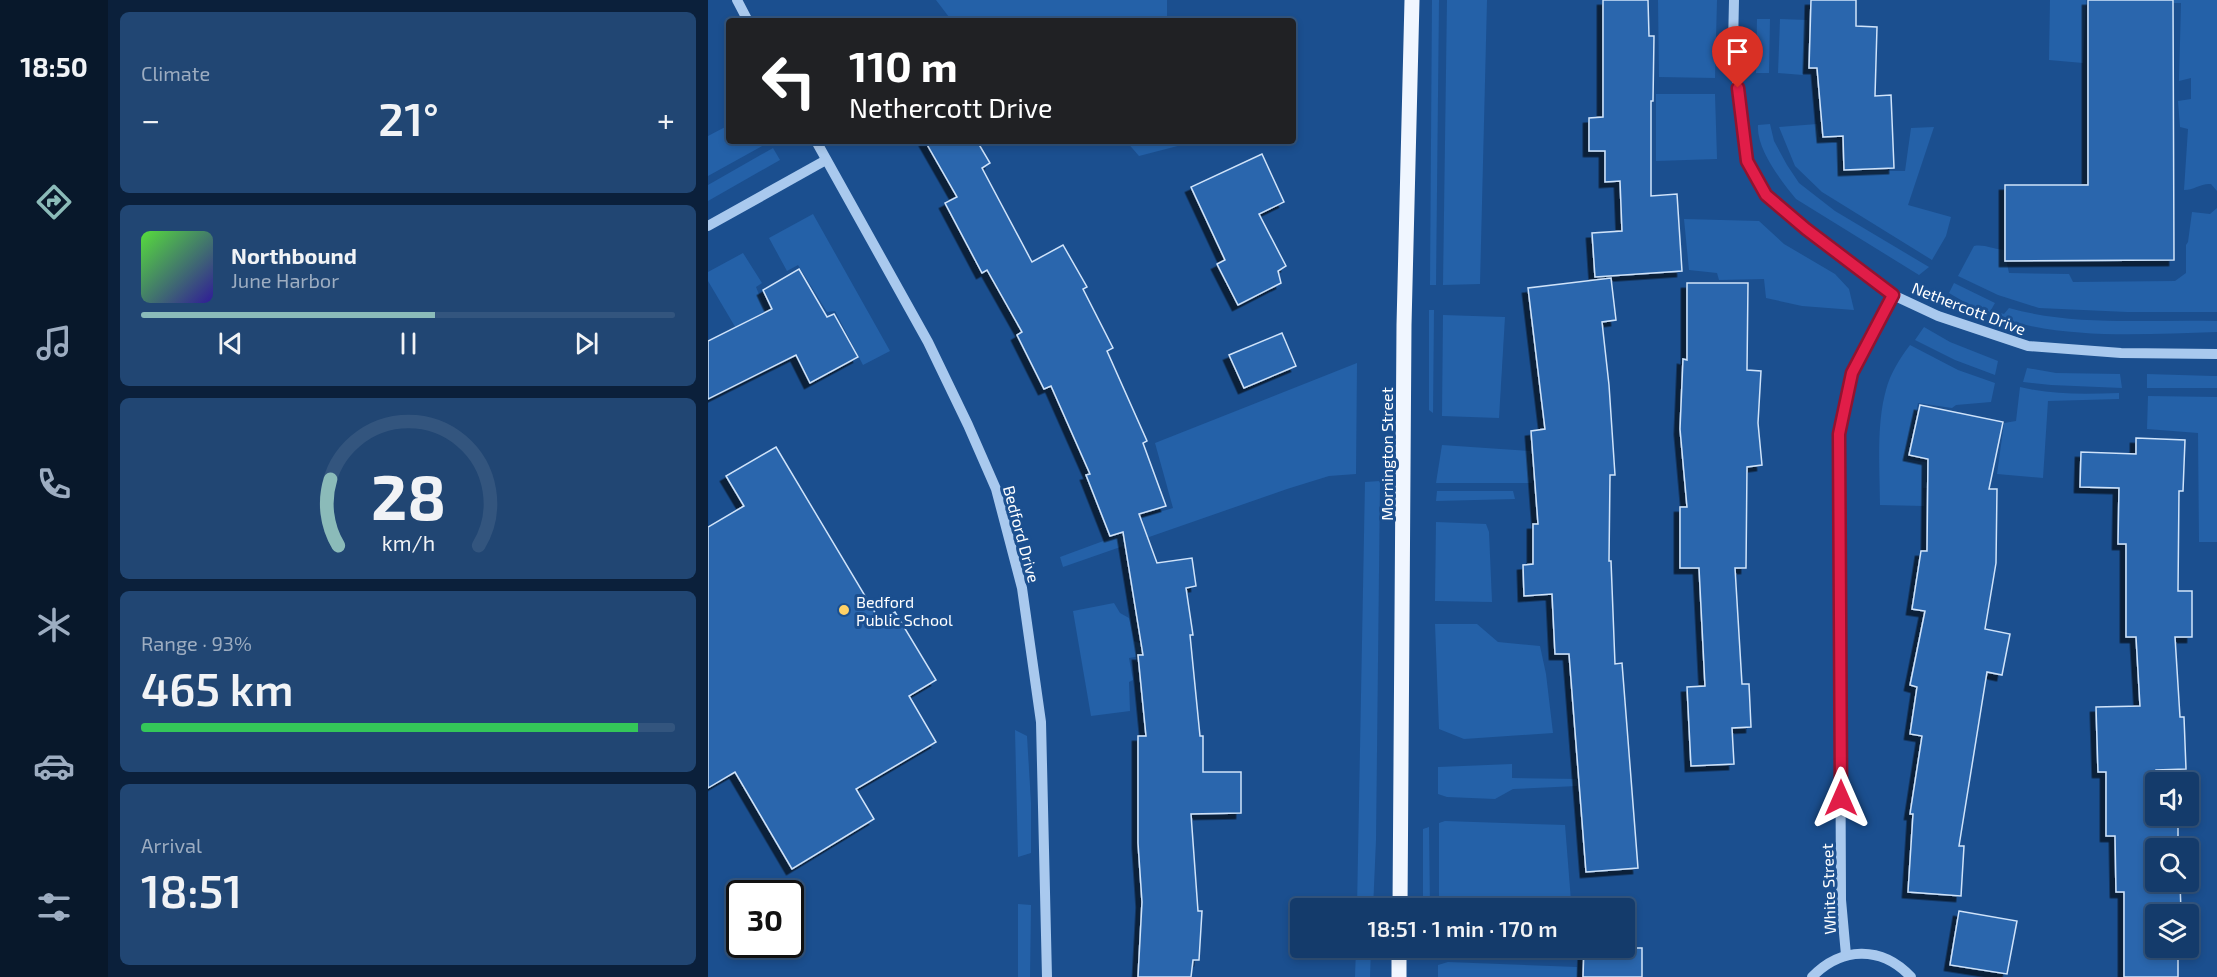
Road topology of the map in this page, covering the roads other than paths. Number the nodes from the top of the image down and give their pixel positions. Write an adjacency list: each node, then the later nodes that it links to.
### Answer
1 (737, 0): 4 (street)
2 (1412, 0): 10 (main road, Mornington Street)
3 (1734, 0): 8 (street, Nethercott Drive)
4 (746, 18)
5 (818, 144): 6 (street, Bedford Drive)
6 (826, 160): 7 (street); 13 (street, Bedford Drive)
7 (708, 226)
8 (1893, 295): 9 (street, Nethercott Drive); 11 (street, White Street)
9 (2217, 354)
10 (1400, 898)
11 (1846, 955): 15 (street, White Street); 16 (street, White Street)
12 (1399, 958): 14 (main road)
13 (1047, 977)
14 (1399, 977)
15 (1812, 977)
16 (1911, 977)

